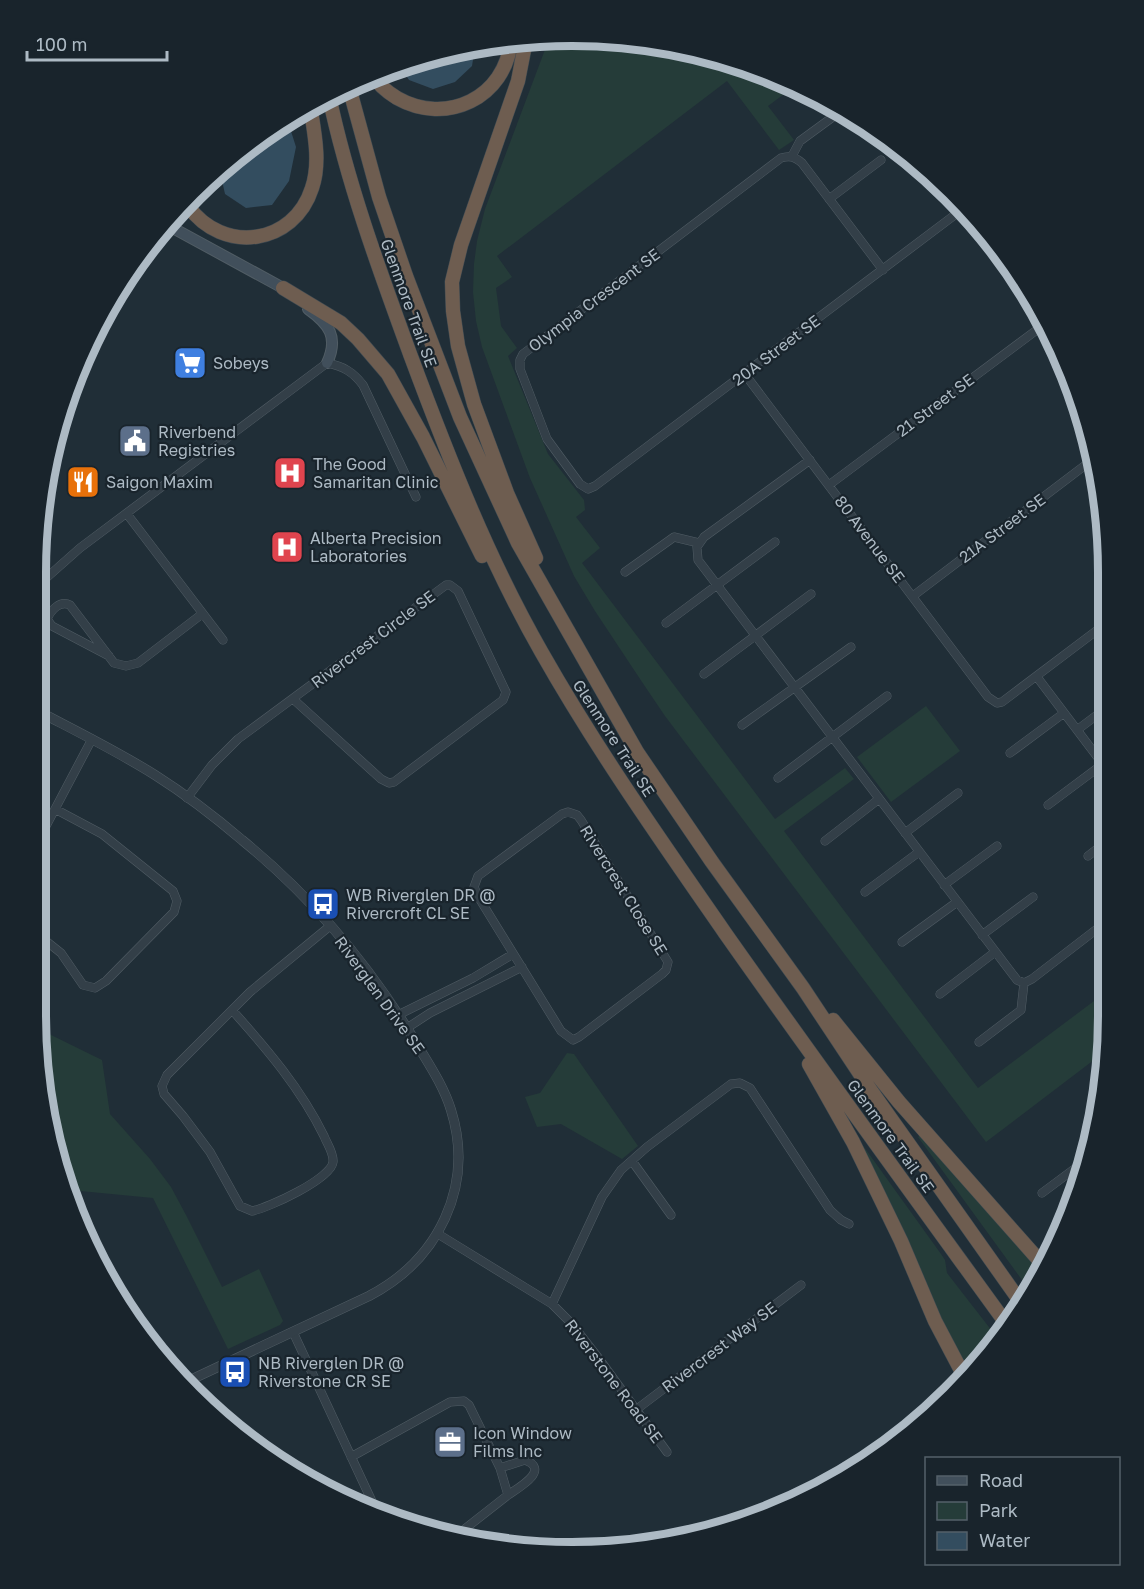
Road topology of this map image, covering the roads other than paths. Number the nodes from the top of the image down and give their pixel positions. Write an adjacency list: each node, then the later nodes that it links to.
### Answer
1 (524, 49): 36 (highway)
2 (510, 50): 3 (highway)
3 (380, 83)
4 (351, 96): 36 (highway, Glenmore Trail SE)
5 (331, 106): 39 (highway, Glenmore Trail SE)
6 (311, 116): 11 (highway)
7 (834, 116): 8 (street, Olympia Crescent SE)
8 (792, 156): 10 (street); 22 (street, Olympia Crescent SE)
9 (881, 160): 10 (street)
10 (830, 199): 14 (street)
11 (192, 210)
12 (956, 214): 14 (street, 20A Street SE)
13 (175, 229): 15 (main road)
14 (882, 270): 18 (street, 20A Street SE)
15 (283, 288): 17 (main road); 39 (highway)
16 (1038, 329): 21 (street, 21 Street SE)
17 (327, 363): 23 (street); 24 (street)
18 (744, 373): 19 (street, 80 Avenue SE); 22 (street, 20A Street SE)
19 (810, 460): 21 (street, 80 Avenue SE); 26 (street)
20 (1086, 465): 31 (street, 21A Street SE)
21 (829, 485): 31 (street, 80 Avenue SE)
22 (588, 489)
23 (416, 497)
24 (126, 514): 28 (street); 32 (street)
25 (776, 542): 29 (street)
26 (699, 543): 27 (street); 29 (street)
27 (625, 572)
28 (46, 578)
29 (716, 584): 33 (street); 35 (street)
30 (811, 594): 35 (street)
31 (913, 596): 42 (street, 80 Avenue SE)
32 (202, 614): 37 (street); 40 (street)
33 (666, 623)
34 (1098, 630): 42 (street)
35 (755, 636): 41 (street); 43 (street)
36 (571, 637): 82 (highway, Glenmore Trail SE)
37 (223, 640)
38 (851, 647): 43 (street)
39 (540, 651): 84 (highway, Glenmore Trail SE)
40 (109, 656): 40 (street)
41 (704, 674)
42 (1036, 677): 46 (street)
43 (794, 687): 49 (street); 51 (street)
44 (887, 696): 51 (street)
45 (293, 699): 45 (street, Rivercrest Circle SE); 58 (street, Rivercrest Circle SE)
46 (1064, 713): 50 (street); 53 (street)
47 (1098, 714): 50 (street)
48 (46, 715): 52 (street, Riverglen Drive SE)
49 (742, 725)
50 (1077, 730): 54 (street)
51 (832, 737): 56 (street); 59 (street)
52 (92, 739): 58 (street, Riverglen Drive SE); 61 (street)
53 (1010, 753)
54 (1098, 758)
55 (1098, 770): 60 (street)
56 (778, 778)
57 (958, 793): 63 (street)
58 (187, 798): 73 (street, Riverglen Drive SE)
59 (879, 799): 63 (street); 64 (street)
60 (1048, 805)
61 (55, 809): 62 (street); 76 (street)
62 (46, 826)
63 (905, 833): 67 (street)
64 (825, 841)
65 (997, 846): 69 (street)
66 (1098, 848): 68 (street)
67 (919, 852): 69 (street); 70 (street)
68 (1088, 856)
69 (944, 885): 72 (street)
70 (865, 891)
71 (1033, 897): 75 (street)
72 (957, 902): 75 (street); 77 (street)
73 (330, 926): 85 (street); 86 (street, Riverglen Drive SE)
74 (1098, 928): 81 (street)
75 (982, 935): 78 (street)
76 (46, 941)
77 (902, 942)
78 (995, 952): 81 (street); 83 (street)
79 (513, 954): 80 (street, Rivercrest Close SE); 80 (street, Rivercrest Close SE); 86 (street)
80 (522, 967): 87 (street)
81 (1023, 982): 88 (street)
82 (803, 988): 95 (highway); 97 (highway, Glenmore Trail SE)
83 (940, 994)
84 (778, 1007): 99 (highway, Glenmore Trail SE); 101 (highway)
85 (232, 1010): 85 (street)
86 (398, 1015): 87 (street, Riverglen Drive SE)
87 (406, 1028): 94 (street, Riverglen Drive SE)
88 (980, 1042)
89 (632, 1161): 92 (street); 93 (street); 98 (street)
90 (1075, 1168): 91 (street)
91 (1042, 1193)
92 (671, 1215)
93 (849, 1224)
94 (438, 1234): 98 (street, Riverstone Road SE); 100 (street, Riverglen Drive SE)
95 (1038, 1259)
96 (801, 1285): 103 (street, Rivercrest Way SE)
97 (1017, 1297)
98 (552, 1304): 103 (street, Riverstone Road SE)
99 (1002, 1318)
100 (293, 1332): 102 (street, Riverglen Drive SE); 105 (street)
101 (961, 1370)
102 (192, 1380)
103 (637, 1409): 104 (street, Riverstone Road SE)
104 (667, 1452)
105 (351, 1457): 106 (street); 108 (street)
106 (500, 1468): 107 (street); 107 (street)
107 (508, 1495): 109 (street)
108 (373, 1503)
109 (463, 1531)

